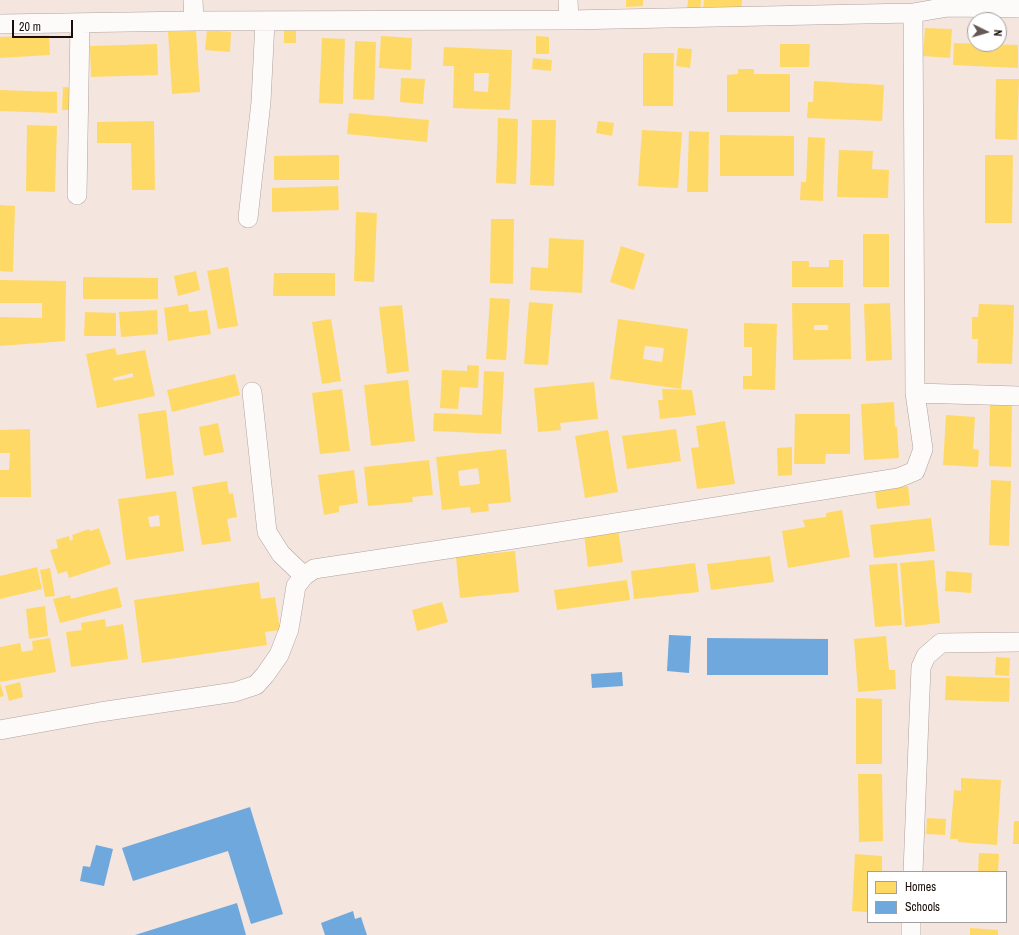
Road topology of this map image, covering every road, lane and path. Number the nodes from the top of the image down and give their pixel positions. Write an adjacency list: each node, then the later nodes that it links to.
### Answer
1 (193, 0): 7 (street)
2 (568, 0): 6 (street)
3 (948, 4): 4 (street); 5 (street)
4 (1019, 8)
5 (913, 13): 6 (street); 14 (street)
6 (569, 20): 8 (street)
7 (194, 21): 8 (street); 9 (street)
8 (265, 21): 12 (street)
9 (80, 23): 10 (street); 11 (street)
10 (0, 24)
11 (77, 195)
12 (248, 218)
13 (252, 392): 16 (street)
14 (915, 393): 15 (street); 16 (street)
15 (1019, 396)
16 (304, 576): 18 (street)
17 (1019, 642): 19 (street)
18 (0, 730)
19 (913, 871)
20 (911, 923): 21 (street)
21 (911, 935)

